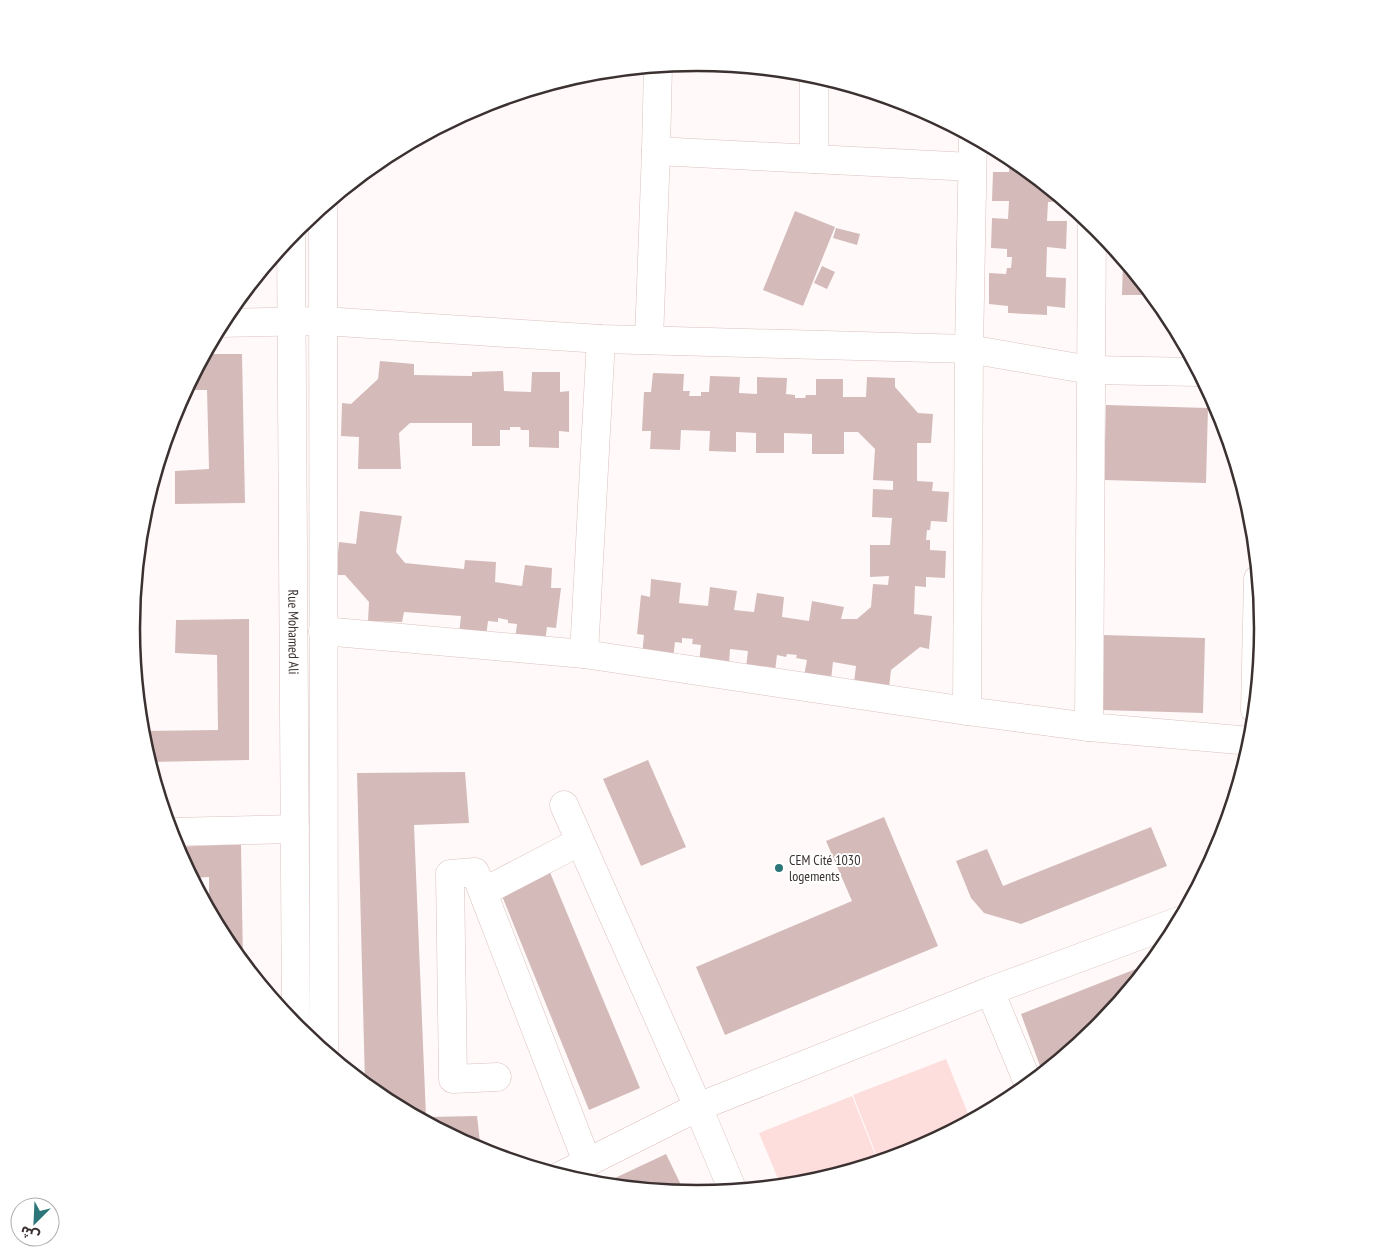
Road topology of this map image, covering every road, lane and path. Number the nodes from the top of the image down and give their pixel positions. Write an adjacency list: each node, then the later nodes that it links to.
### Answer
1 (658, 72): 4 (street)
2 (814, 84): 5 (street)
3 (973, 144): 6 (street)
4 (656, 151): 5 (street); 14 (street)
5 (814, 159): 6 (street)
6 (972, 167): 15 (street)
7 (322, 217): 11 (street)
8 (1092, 235): 16 (street)
9 (291, 247): 10 (street, Rue Mohamed Ali)
10 (292, 321): 11 (street); 12 (street); 24 (street, Rue Mohamed Ali)
11 (323, 321): 13 (street); 18 (street)
12 (232, 323)
13 (602, 339): 14 (street); 19 (street)
14 (649, 340): 15 (street)
15 (969, 349): 16 (street); 20 (street)
16 (1090, 370): 17 (street); 21 (street)
17 (1192, 372)
18 (323, 631): 19 (street); 31 (street)
19 (584, 654): 20 (street)
20 (967, 712): 21 (street)
21 (1089, 727): 22 (street)
22 (1243, 740)
23 (564, 805): 26 (street)
24 (295, 829): 25 (street); 30 (street, Rue Mohamed Ali)
25 (178, 832)
26 (580, 842): 27 (street); 34 (street)
27 (483, 892): 32 (street); 35 (street)
28 (1168, 925): 29 (street)
29 (990, 991): 33 (street); 34 (street)
30 (296, 1015)
31 (324, 1042)
32 (496, 1077)
33 (1026, 1078)
34 (698, 1107): 36 (street); 37 (street)
35 (570, 1171)
36 (572, 1171)
37 (731, 1185)

